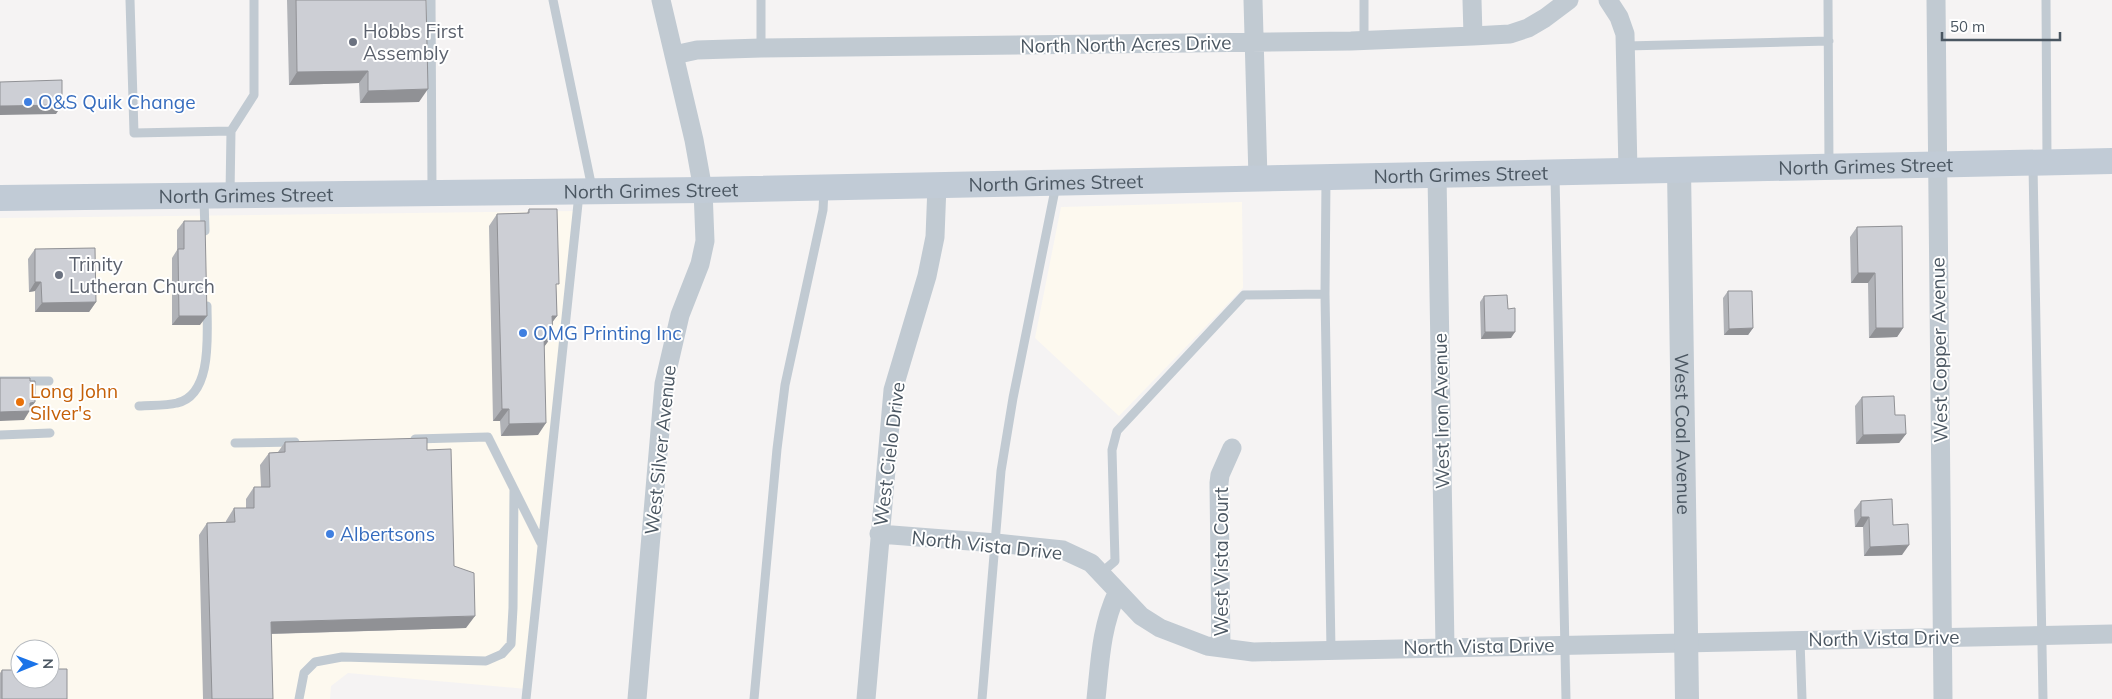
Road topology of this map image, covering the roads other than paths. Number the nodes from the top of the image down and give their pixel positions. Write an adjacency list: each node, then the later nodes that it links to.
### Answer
1 (130, 0): 22 (lane)
2 (254, 0): 22 (lane)
3 (431, 0): 38 (lane)
4 (553, 0): 37 (lane)
5 (661, 0): 21 (street, West Silver Avenue)
6 (761, 0): 20 (lane)
7 (1253, 0): 18 (street)
8 (1364, 0): 16 (lane)
9 (1472, 0): 15 (street)
10 (1569, 0): 15 (street, North North Acres Drive)
11 (1608, 0): 19 (street)
12 (1828, 0): 17 (lane)
13 (1936, 0): 25 (street, West Copper Avenue)
14 (2046, 0): 24 (lane)
15 (1473, 36): 16 (street, North North Acres Drive)
16 (1364, 40): 18 (street, North North Acres Drive)
17 (1829, 41): 19 (lane); 26 (lane)
18 (1254, 42): 20 (street, North North Acres Drive); 32 (street)
19 (1626, 46): 28 (street)
20 (761, 48): 21 (street, North North Acres Drive)
21 (674, 55): 36 (street, West Silver Avenue)
22 (231, 132): 39 (lane)
23 (2112, 161): 24 (main road, North Grimes Street)
24 (2040, 163): 25 (main road, North Grimes Street); 60 (lane)
25 (1937, 165): 26 (main road, North Grimes Street); 61 (street, West Copper Avenue)
26 (1829, 168): 27 (main road, North Grimes Street)
27 (1679, 169): 28 (main road, North Grimes Street); 63 (street, West Coal Avenue)
28 (1628, 170): 29 (main road, North Grimes Street)
29 (1554, 172): 30 (main road, North Grimes Street); 64 (lane)
30 (1437, 175): 31 (main road, North Grimes Street); 65 (street, West Iron Avenue)
31 (1326, 177): 32 (main road, North Grimes Street); 43 (lane)
32 (1258, 178): 33 (main road, North Grimes Street)
33 (1057, 182): 34 (main road, North Grimes Street); 55 (lane)
34 (937, 184): 35 (main road, North Grimes Street); 54 (street, West Cielo Drive)
35 (824, 187): 36 (main road, North Grimes Street); 71 (lane)
36 (703, 190): 37 (main road, North Grimes Street); 70 (street, West Silver Avenue)
37 (586, 191): 38 (main road, North Grimes Street); 56 (lane)
38 (432, 193): 39 (main road, North Grimes Street)
39 (217, 196): 40 (main road, North Grimes Street); 41 (lane)
40 (0, 198)
41 (205, 243)
42 (206, 292): 46 (lane)
43 (1325, 294): 57 (lane); 67 (lane)
44 (49, 381): 45 (lane)
45 (0, 382)
46 (139, 406)
47 (50, 433): 48 (lane)
48 (0, 435)
49 (402, 439): 53 (lane)
50 (305, 442): 51 (lane)
51 (235, 443)
52 (1232, 448): 66 (street, West Vista Court)
53 (514, 489): 56 (lane); 68 (lane)
54 (879, 534): 55 (street, North Vista Drive); 72 (street, West Cielo Drive)
55 (996, 542): 57 (street, North Vista Drive); 73 (lane)
56 (541, 543): 69 (lane)
57 (1102, 573): 58 (street, North Vista Drive)
58 (1117, 593): 66 (street, North Vista Drive); 74 (street)
59 (2112, 634): 60 (street, North Vista Drive)
60 (2042, 635): 61 (street, North Vista Drive); 79 (lane)
61 (1942, 637): 62 (street, North Vista Drive); 78 (street, West Copper Avenue)
62 (1800, 639): 63 (street, North Vista Drive); 77 (lane)
63 (1685, 642): 64 (street, North Vista Drive); 76 (street, West Coal Avenue)
64 (1566, 644): 65 (street, North Vista Drive); 75 (lane)
65 (1445, 647): 67 (street, North Vista Drive)
66 (1221, 648): 67 (street, North Vista Drive)
67 (1331, 650)
68 (299, 699)
69 (526, 699)
70 (637, 699)
71 (754, 699)
72 (866, 699)
73 (982, 699)
74 (1096, 699)
75 (1566, 699)
76 (1686, 699)
77 (1802, 699)
78 (1944, 699)
79 (2043, 699)

